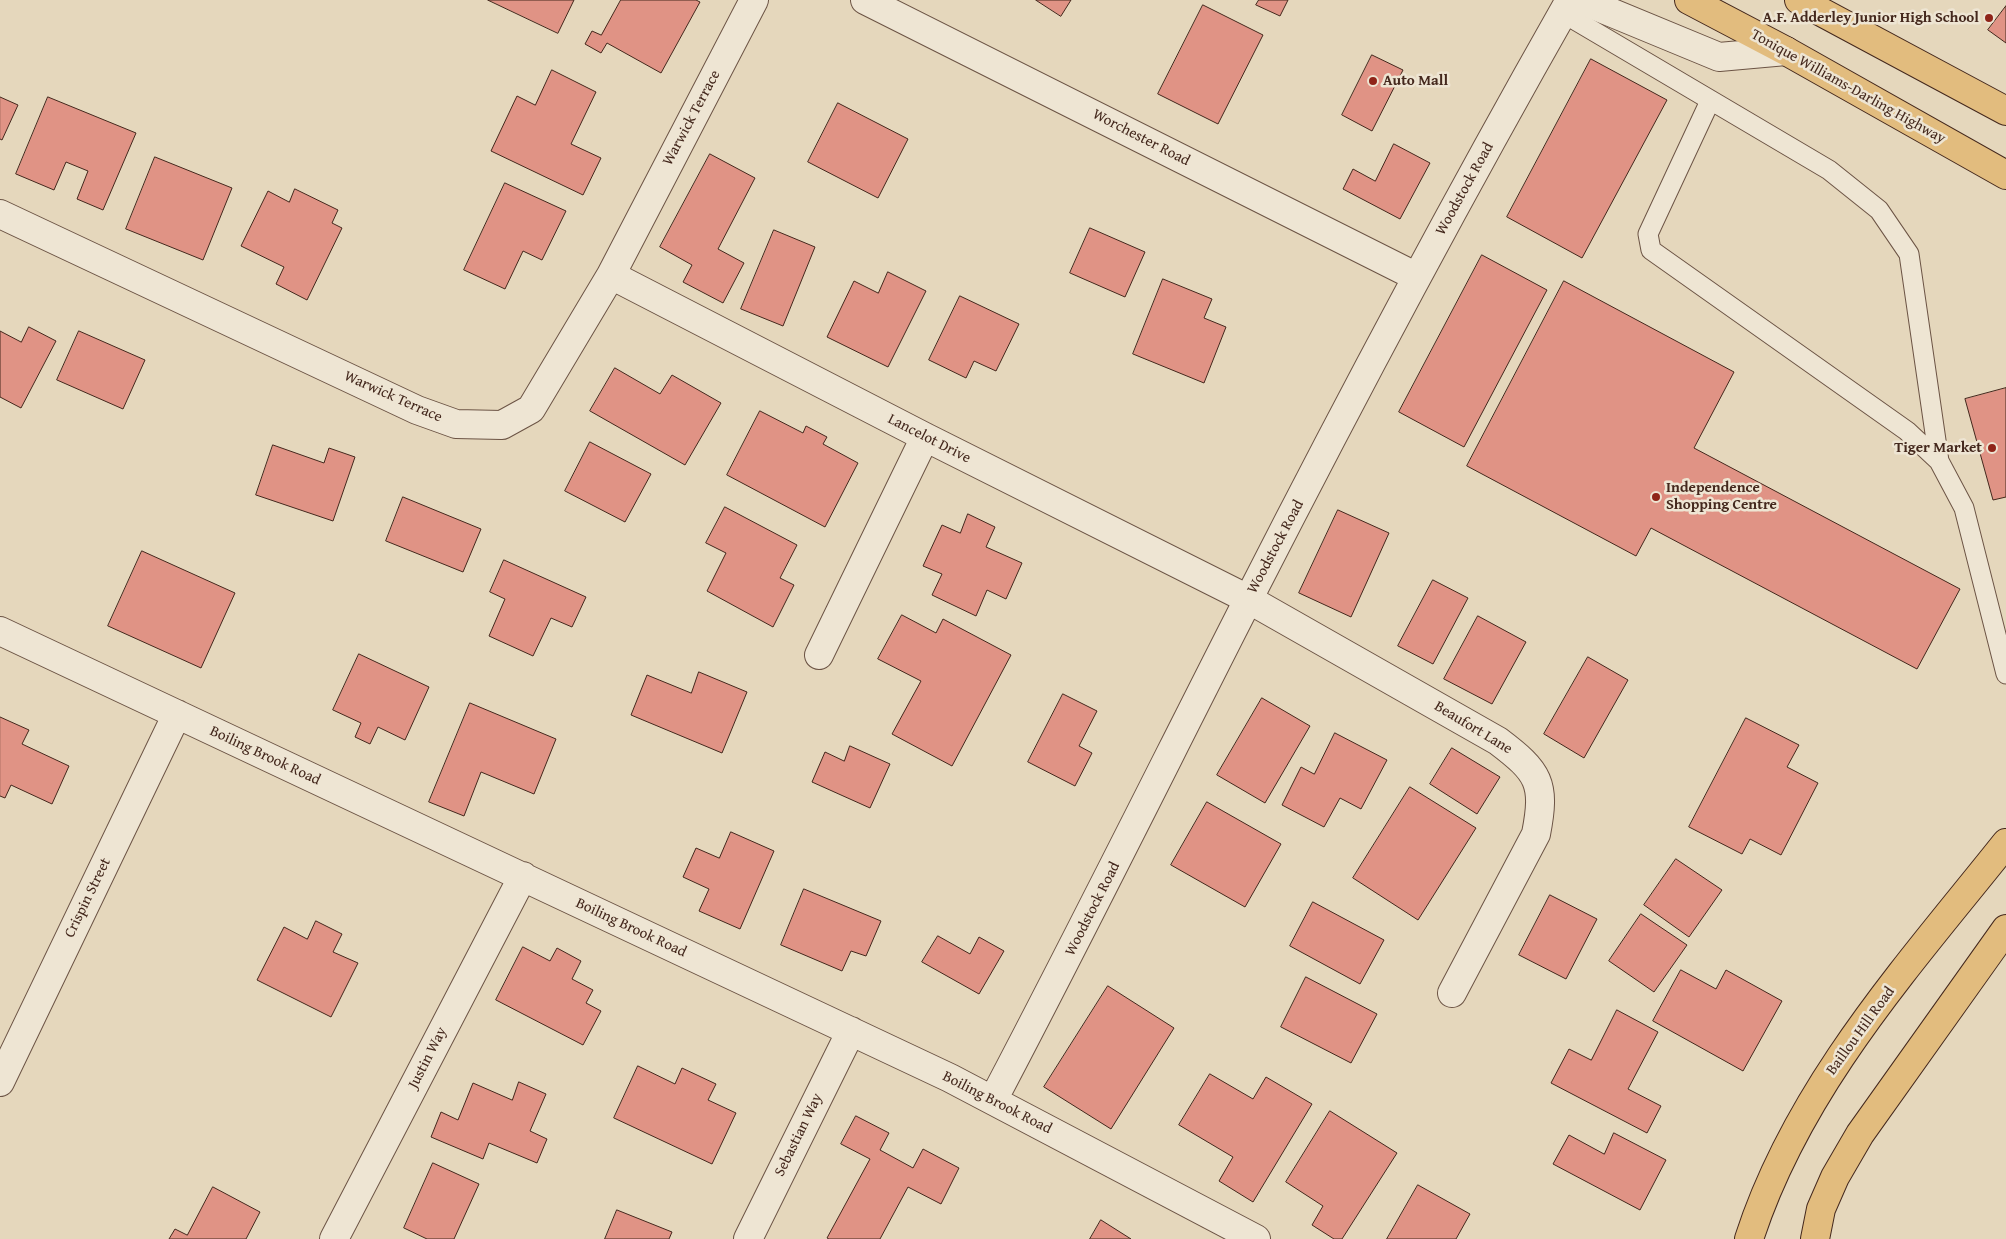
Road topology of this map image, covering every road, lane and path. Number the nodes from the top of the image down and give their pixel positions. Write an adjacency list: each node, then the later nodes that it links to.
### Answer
1 (754, 0): 11 (street, Warwick Terrace)
2 (865, 0): 12 (street, Worchester Road)
3 (1689, 0): 6 (main road, Tonique Williams-Darling Highway)
4 (1799, 0): 8 (main road)
5 (1571, 4): 6 (street); 7 (lane); 12 (street, Woodstock Road)
6 (1786, 51): 9 (main road, Tonique Williams-Darling Highway)
7 (1710, 101): 14 (lane); 14 (lane)
8 (2006, 112)
9 (2006, 175)
10 (0, 214): 11 (street, Warwick Terrace)
11 (611, 275): 13 (street, Lancelot Drive)
12 (1417, 277): 15 (street, Woodstock Road)
13 (925, 438): 15 (street, Lancelot Drive); 17 (street)
14 (1939, 461): 18 (lane)
15 (1248, 600): 23 (street, Beaufort Lane); 26 (street, Woodstock Road)
16 (0, 631): 19 (street, Boiling Brook Road)
17 (819, 655)
18 (2006, 674)
19 (177, 714): 21 (street, Boiling Brook Road); 25 (street, Crispin Street)
20 (2006, 842): 30 (main road, Baillou Hill Road)
21 (523, 876): 24 (street, Boiling Brook Road); 27 (street, Justin Way)
22 (2006, 929): 31 (main road)
23 (1452, 993)
24 (851, 1031): 26 (street, Boiling Brook Road); 28 (street, Sebastian Way)
25 (0, 1082)
26 (993, 1100): 29 (street, Boiling Brook Road)
27 (334, 1239)
28 (748, 1239)
29 (1256, 1239)
30 (1748, 1239)
31 (1815, 1239)

